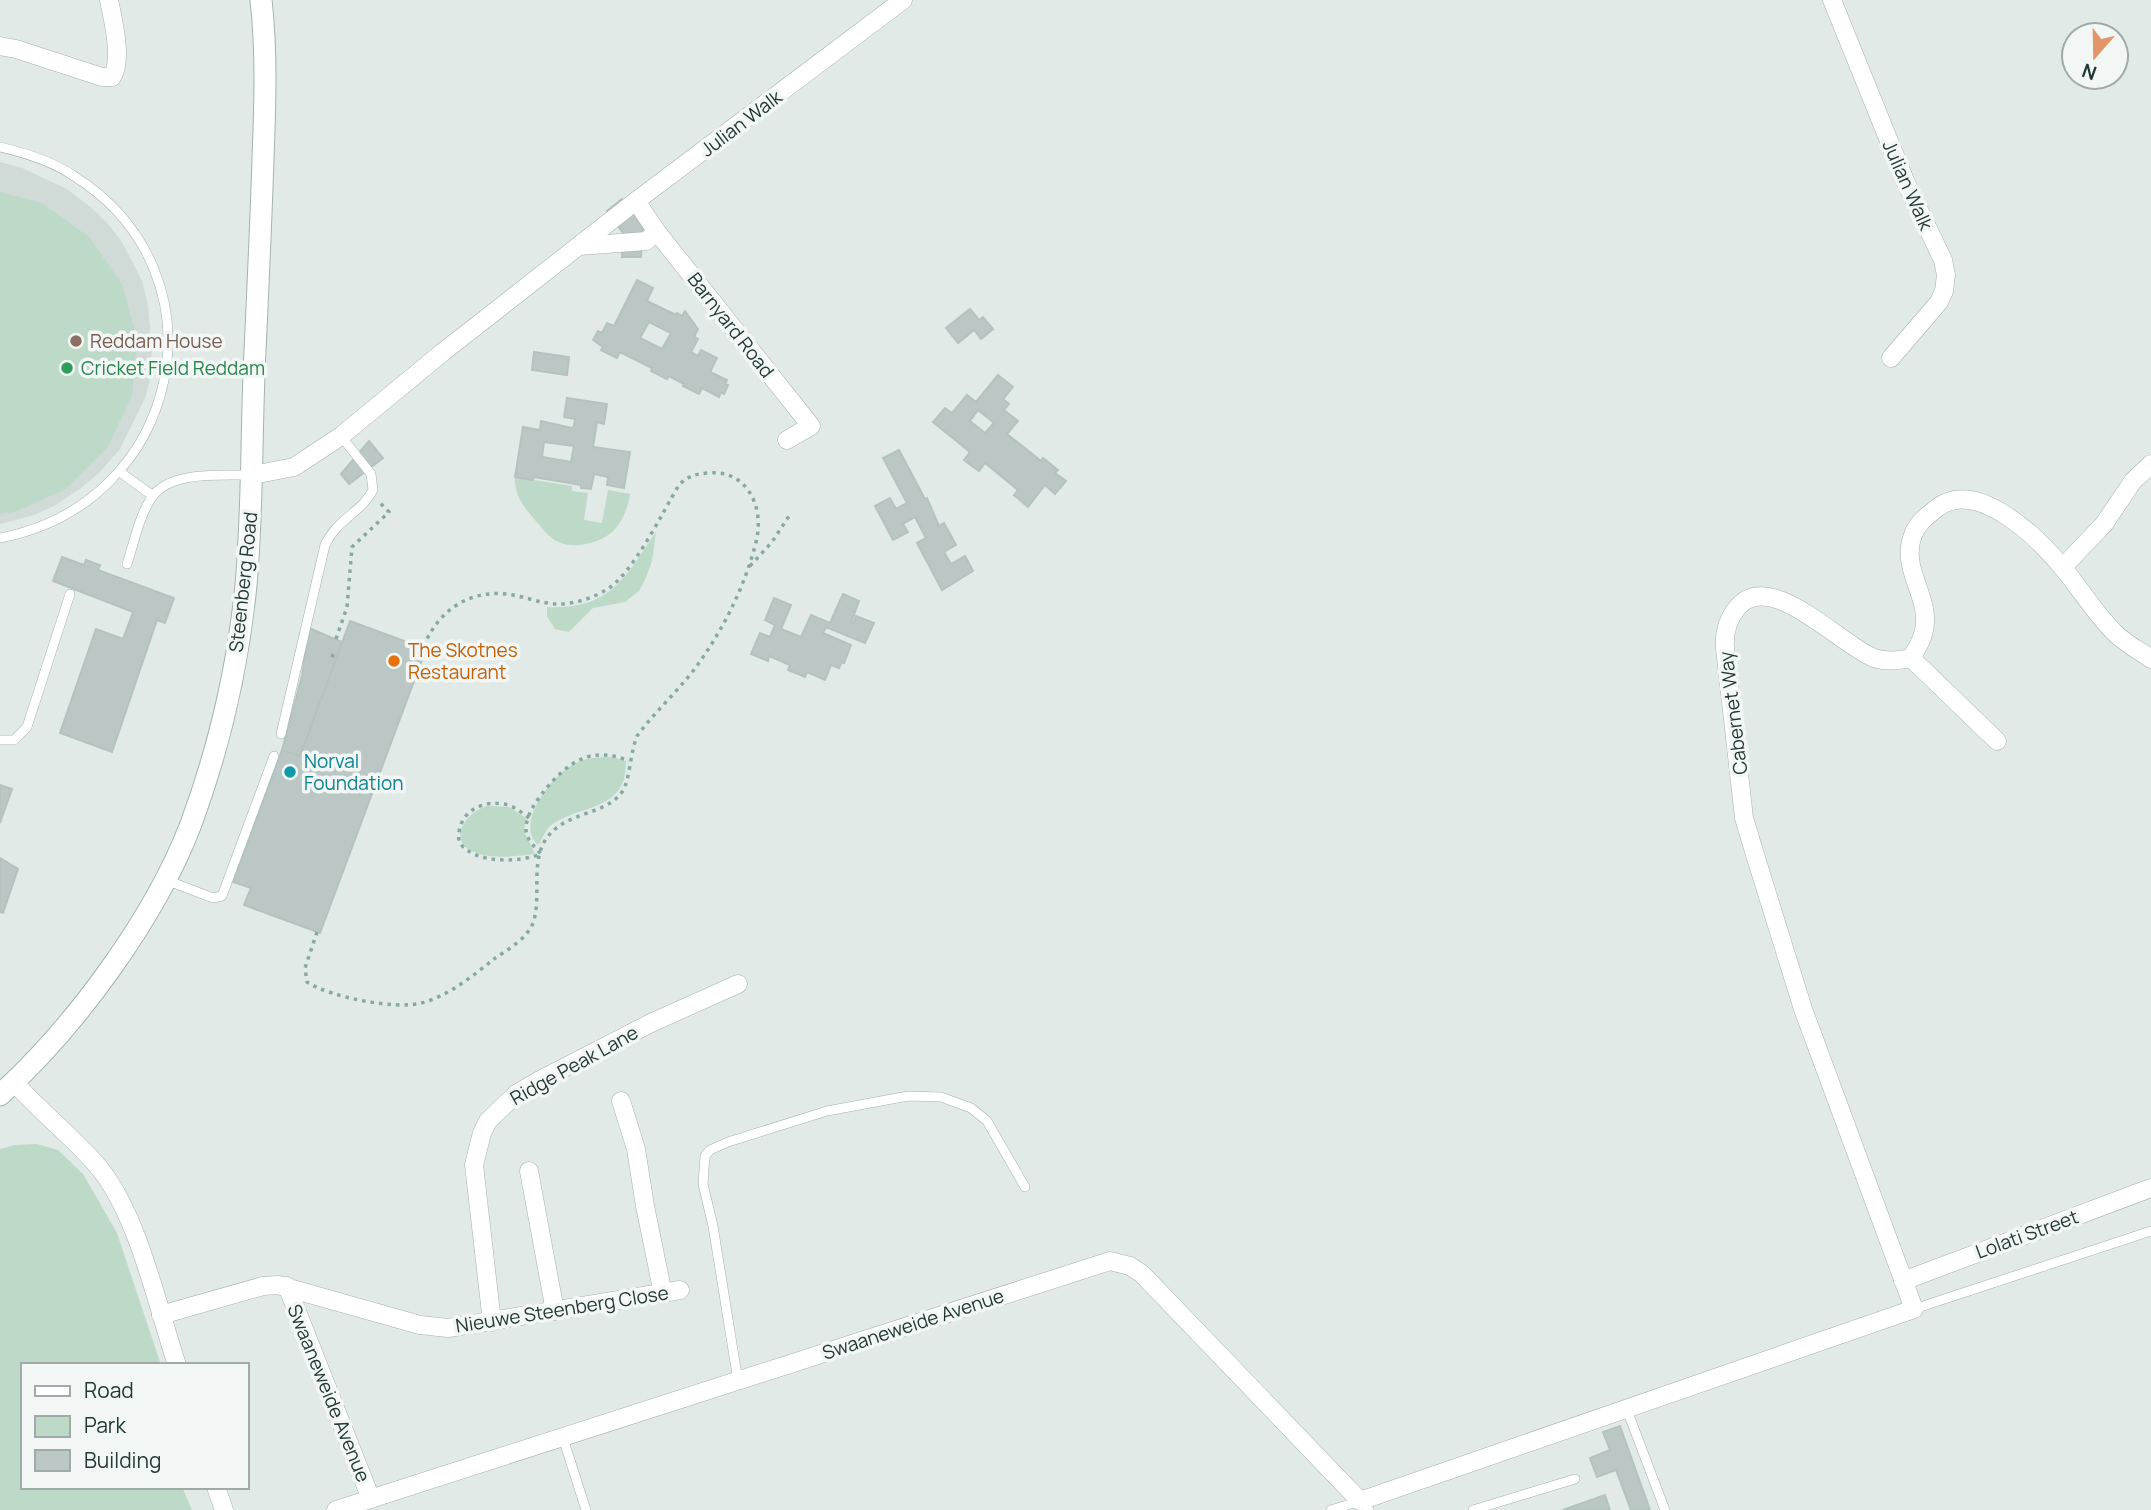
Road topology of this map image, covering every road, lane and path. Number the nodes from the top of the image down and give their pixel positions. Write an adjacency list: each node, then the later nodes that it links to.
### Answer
1 (109, 0): 5 (street)
2 (261, 0): 15 (main road, Steenberg Road)
3 (903, 0): 7 (street, Julian Walk)
4 (1832, 0): 10 (street, Julian Walk)
5 (0, 46)
6 (0, 147): 14 (lane)
7 (636, 201): 8 (street, Barnyard Road); 9 (street, Julian Walk)
8 (657, 232): 9 (street); 12 (street, Barnyard Road)
9 (579, 246): 11 (street, Julian Walk)
10 (1891, 358)
11 (341, 436): 15 (street, Julian Walk); 30 (lane)
12 (787, 440)
13 (2151, 464): 21 (street)
14 (120, 472): 17 (lane); 19 (lane)
15 (253, 475): 17 (lane); 37 (main road, Steenberg Road)
16 (384, 494): 24 (path)
17 (153, 496): 20 (lane)
18 (791, 513): 22 (path)
19 (0, 538)
20 (127, 564)
21 (2063, 567): 28 (street); 29 (street)
22 (748, 568): 25 (path); 34 (path)
23 (69, 594): 31 (lane)
24 (337, 639)
25 (423, 648)
26 (331, 655): 27 (path)
27 (337, 657)
28 (1911, 658): 32 (street); 46 (street, Cabernet Way)
29 (2151, 659)
30 (281, 734)
31 (0, 740)
32 (1997, 741)
33 (274, 756): 37 (lane)
34 (629, 761): 35 (path); 36 (path)
35 (528, 818): 36 (path); 36 (path)
36 (541, 854): 38 (path)
37 (164, 880): 40 (main road, Steenberg Road)
38 (317, 932)
39 (738, 984): 51 (street, Ridge Peak Lane)
40 (7, 1089): 50 (street)
41 (621, 1101): 49 (street, Nieuwe Steenberg Close)
42 (529, 1171): 49 (street)
43 (1024, 1187): 53 (lane)
44 (2151, 1188): 46 (street, Lolati Street)
45 (2151, 1231): 48 (lane)
46 (1903, 1281): 48 (street, Cabernet Way)
47 (287, 1286): 50 (street, Nieuwe Steenberg Close); 51 (street, Nieuwe Steenberg Close); 58 (street, Swaaneweide Avenue)
48 (1914, 1309): 54 (street)
49 (555, 1311): 51 (street, Nieuwe Steenberg Close)
50 (160, 1315): 52 (street)
51 (492, 1322)
52 (176, 1363)
53 (738, 1382): 55 (street, Swaaneweide Avenue); 59 (street, Swaaneweide Avenue)
54 (1627, 1410): 59 (street); 65 (lane)
55 (563, 1438): 58 (street, Swaaneweide Avenue); 62 (lane)
56 (1575, 1479): 64 (lane)
57 (217, 1489): 60 (street)
58 (371, 1499): 61 (street, Swaaneweide Avenue)
59 (1364, 1505): 63 (lane)
60 (224, 1510)
61 (336, 1510)
62 (586, 1510)
63 (1332, 1510)
64 (1473, 1510)
65 (1665, 1510)

